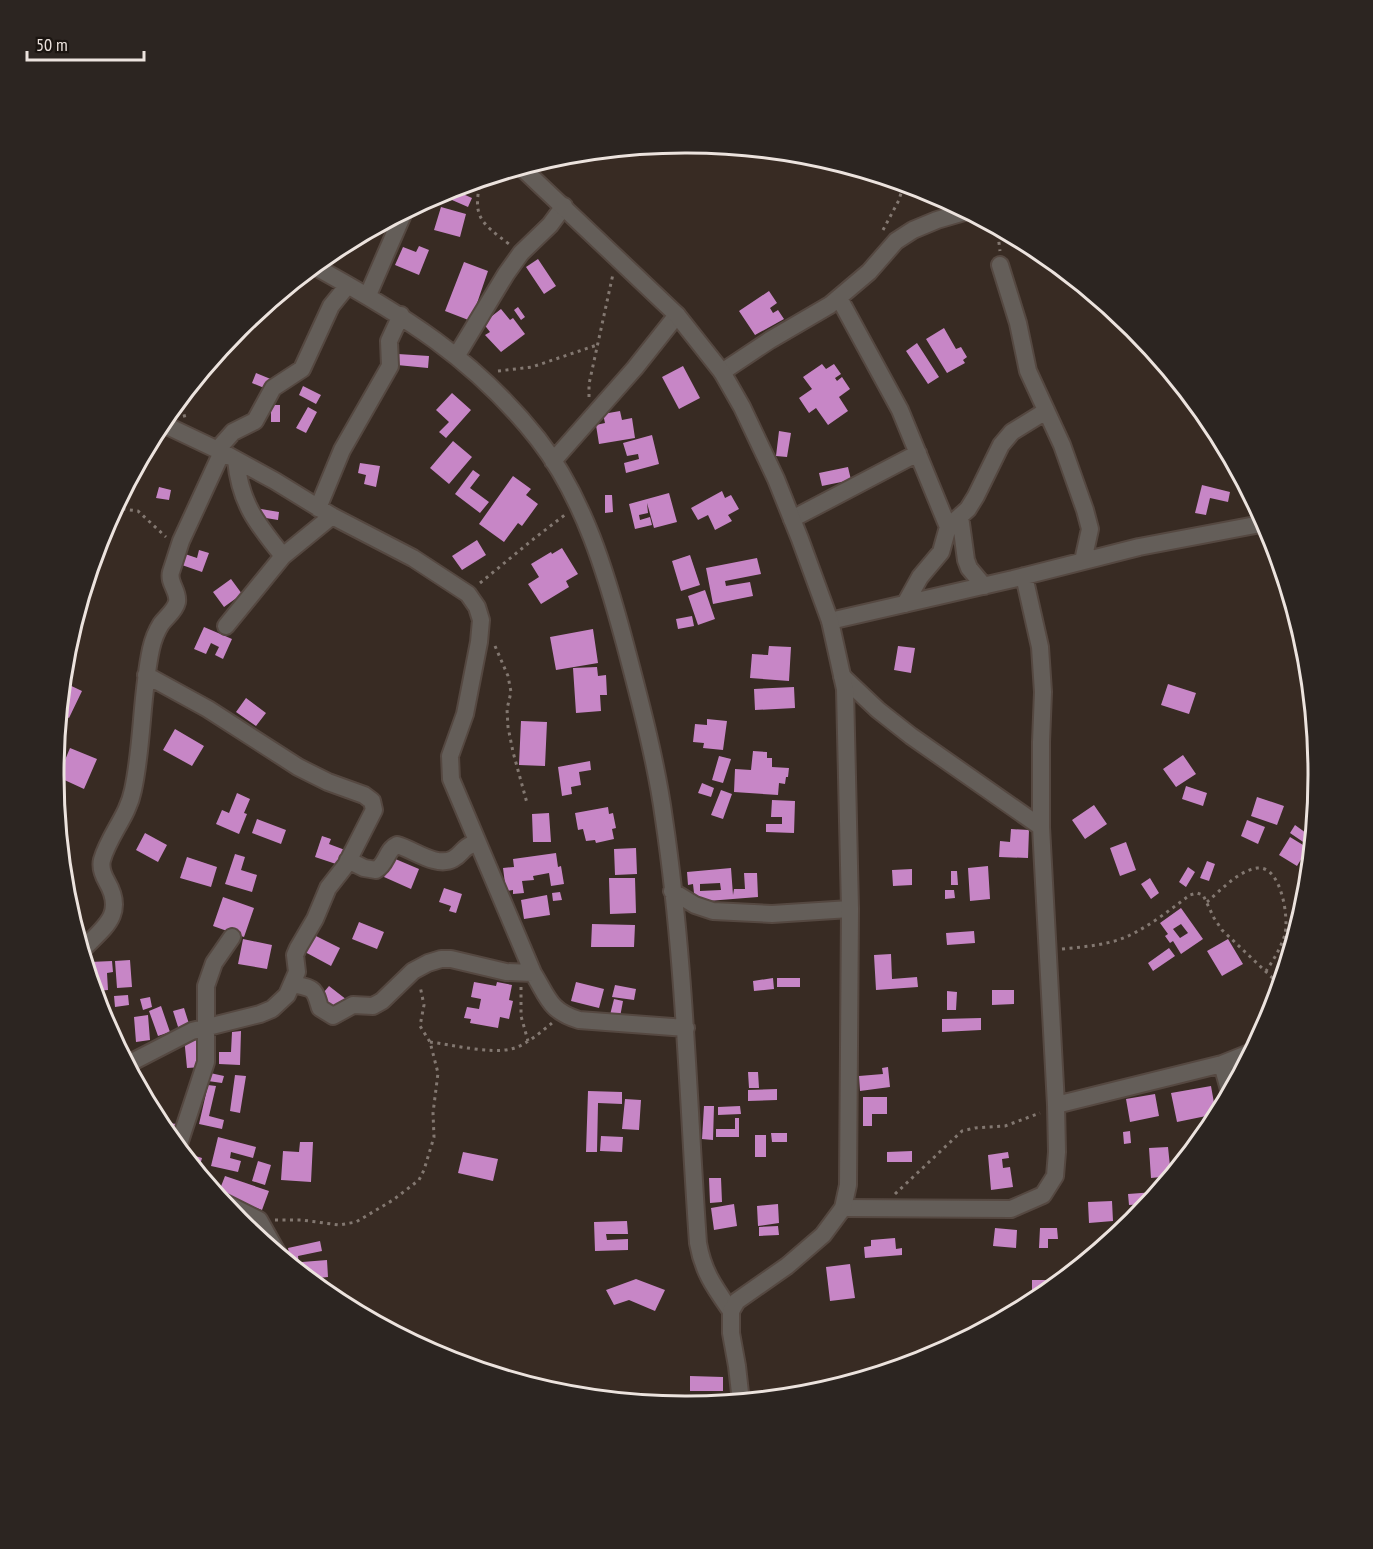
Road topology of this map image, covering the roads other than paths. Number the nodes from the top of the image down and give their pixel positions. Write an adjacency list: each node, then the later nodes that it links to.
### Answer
1 (528, 173): 2 (street)
2 (564, 206): 11 (street); 12 (street)
3 (956, 214): 9 (street)
4 (399, 223): 8 (street)
5 (1000, 265): 14 (street)
6 (322, 271): 7 (street)
7 (348, 285): 8 (street); 17 (street)
8 (368, 296): 10 (street)
9 (838, 298): 13 (street); 16 (street)
10 (401, 315): 12 (street); 19 (street)
11 (677, 315): 13 (street); 18 (street)
12 (457, 356): 18 (street)
13 (722, 372): 20 (street)
14 (1046, 411): 21 (street); 24 (street)
15 (170, 428): 17 (street)
16 (918, 453): 20 (street); 21 (street)
17 (225, 454): 19 (street); 23 (street); 30 (street)
18 (553, 461): 35 (street)
19 (325, 512): 23 (street); 33 (street)
20 (792, 519): 28 (street)
21 (954, 521): 26 (street); 27 (street)
22 (1256, 525): 24 (street)
23 (283, 556): 29 (street)
24 (1083, 561): 25 (street)
25 (1024, 576): 26 (street); 32 (street)
26 (984, 586): 27 (street)
27 (905, 604): 28 (street)
28 (830, 621): 31 (street)
29 (226, 626)
30 (146, 675): 34 (street); 38 (street)
31 (842, 676): 32 (street); 36 (street)
32 (1041, 826): 47 (street)
33 (477, 843): 34 (street); 39 (street)
34 (348, 860): 40 (street)
35 (672, 891): 36 (street); 42 (street)
36 (850, 909): 49 (street)
37 (232, 937): 41 (street)
38 (88, 942)
39 (528, 973): 40 (street); 42 (street)
40 (292, 984): 41 (street)
41 (207, 1027): 44 (street); 48 (street)
42 (686, 1028): 52 (street)
43 (1241, 1057): 45 (street)
44 (135, 1060)
45 (1222, 1064): 46 (street); 47 (street)
46 (1227, 1082)
47 (1056, 1105): 49 (street)
48 (181, 1137)
49 (843, 1208): 52 (street)
50 (247, 1214): 51 (street)
51 (266, 1232)
52 (731, 1311): 53 (street)
53 (740, 1394)

